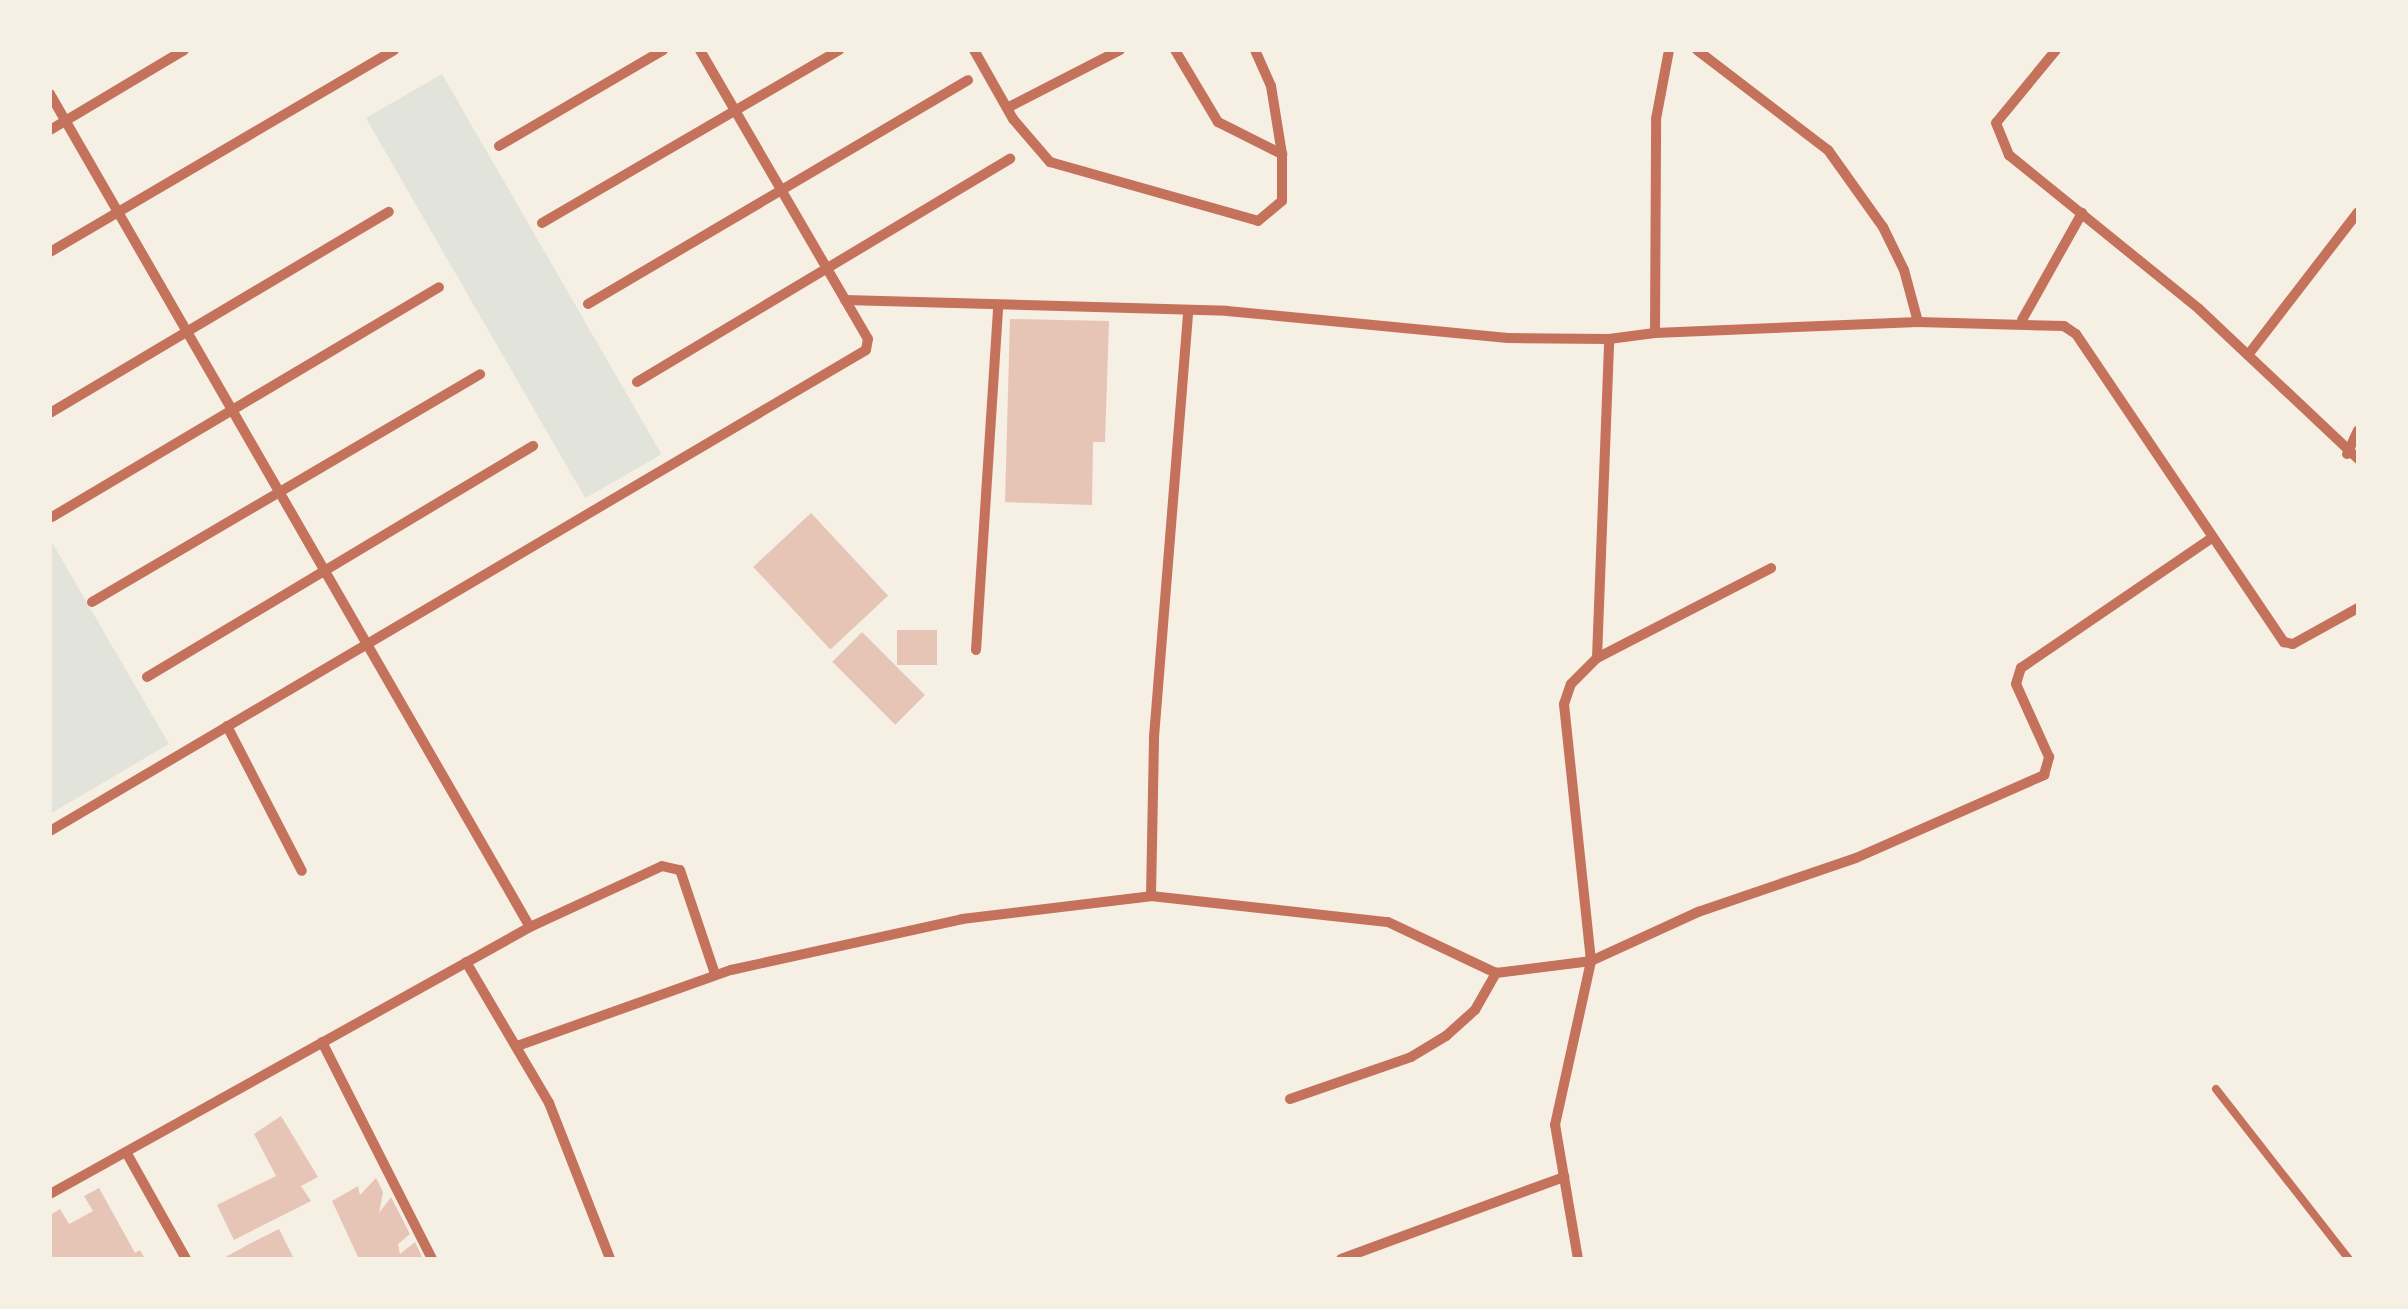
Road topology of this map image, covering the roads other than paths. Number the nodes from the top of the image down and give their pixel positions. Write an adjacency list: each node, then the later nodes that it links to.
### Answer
1 (184, 50): 17 (street)
2 (394, 50): 23 (street)
3 (663, 50): 19 (street)
4 (700, 50): 16 (street)
5 (838, 50): 16 (street)
6 (974, 50): 15 (street)
7 (1120, 50): 15 (street)
8 (1175, 50): 20 (street)
9 (1255, 50): 20 (street)
10 (1669, 50): 38 (street)
11 (1697, 50): 36 (street)
12 (2056, 50): 26 (street)
13 (968, 80): 22 (street)
14 (50, 94): 17 (street)
15 (1007, 108): 20 (street)
16 (735, 110): 22 (street); 27 (street)
17 (65, 121): 18 (street); 23 (street)
18 (50, 130)
19 (500, 146)
20 (1282, 154)
21 (1010, 159): 29 (street)
22 (781, 190): 29 (street); 32 (street)
23 (118, 212): 28 (street); 37 (street)
24 (388, 212): 37 (street)
25 (2358, 212): 40 (street)
26 (2082, 213): 35 (street); 40 (street)
27 (542, 223)
28 (50, 252)
29 (827, 268): 31 (street); 42 (street)
30 (438, 287): 43 (street)
31 (846, 300): 33 (street); 55 (street)
32 (588, 304)
33 (998, 306): 34 (street); 56 (street)
34 (1188, 310): 39 (street); 62 (street)
35 (2022, 320): 36 (street); 50 (street)
36 (1918, 322): 38 (street)
37 (187, 332): 43 (street); 44 (street)
38 (1655, 333): 39 (street)
39 (1610, 339): 57 (street)
40 (2248, 355): 47 (street)
41 (480, 374): 48 (street)
42 (637, 382)
43 (232, 410): 48 (street); 49 (street)
44 (50, 413)
45 (2358, 430): 47 (street)
46 (533, 446): 52 (street)
47 (2353, 456)
48 (279, 492): 52 (street); 53 (street)
49 (52, 517)
50 (2213, 536): 54 (street); 64 (street)
51 (1771, 568): 57 (street)
52 (325, 570): 55 (street); 58 (street)
53 (92, 602)
54 (2358, 608)
55 (366, 644): 59 (street); 63 (street)
56 (976, 650)
57 (1597, 658): 64 (street)
58 (147, 677)
59 (227, 726): 60 (street); 61 (street)
60 (50, 830)
61 (302, 871)
62 (1151, 896): 66 (street); 67 (street)
63 (530, 926): 65 (street); 66 (street)
64 (1591, 961): 67 (street); 73 (street)
65 (466, 962): 68 (street); 69 (street)
66 (715, 974): 69 (street)
67 (1496, 974): 71 (street)
68 (322, 1042): 72 (street); 77 (street)
69 (520, 1044): 78 (street)
70 (2216, 1089): 75 (lane)
71 (1290, 1099)
72 (126, 1152): 74 (street); 76 (street)
73 (1564, 1177): 79 (street); 80 (street)
74 (50, 1194)
75 (2345, 1258)
76 (186, 1259)
77 (432, 1259)
78 (610, 1259)
79 (1340, 1259)
80 (1578, 1259)

